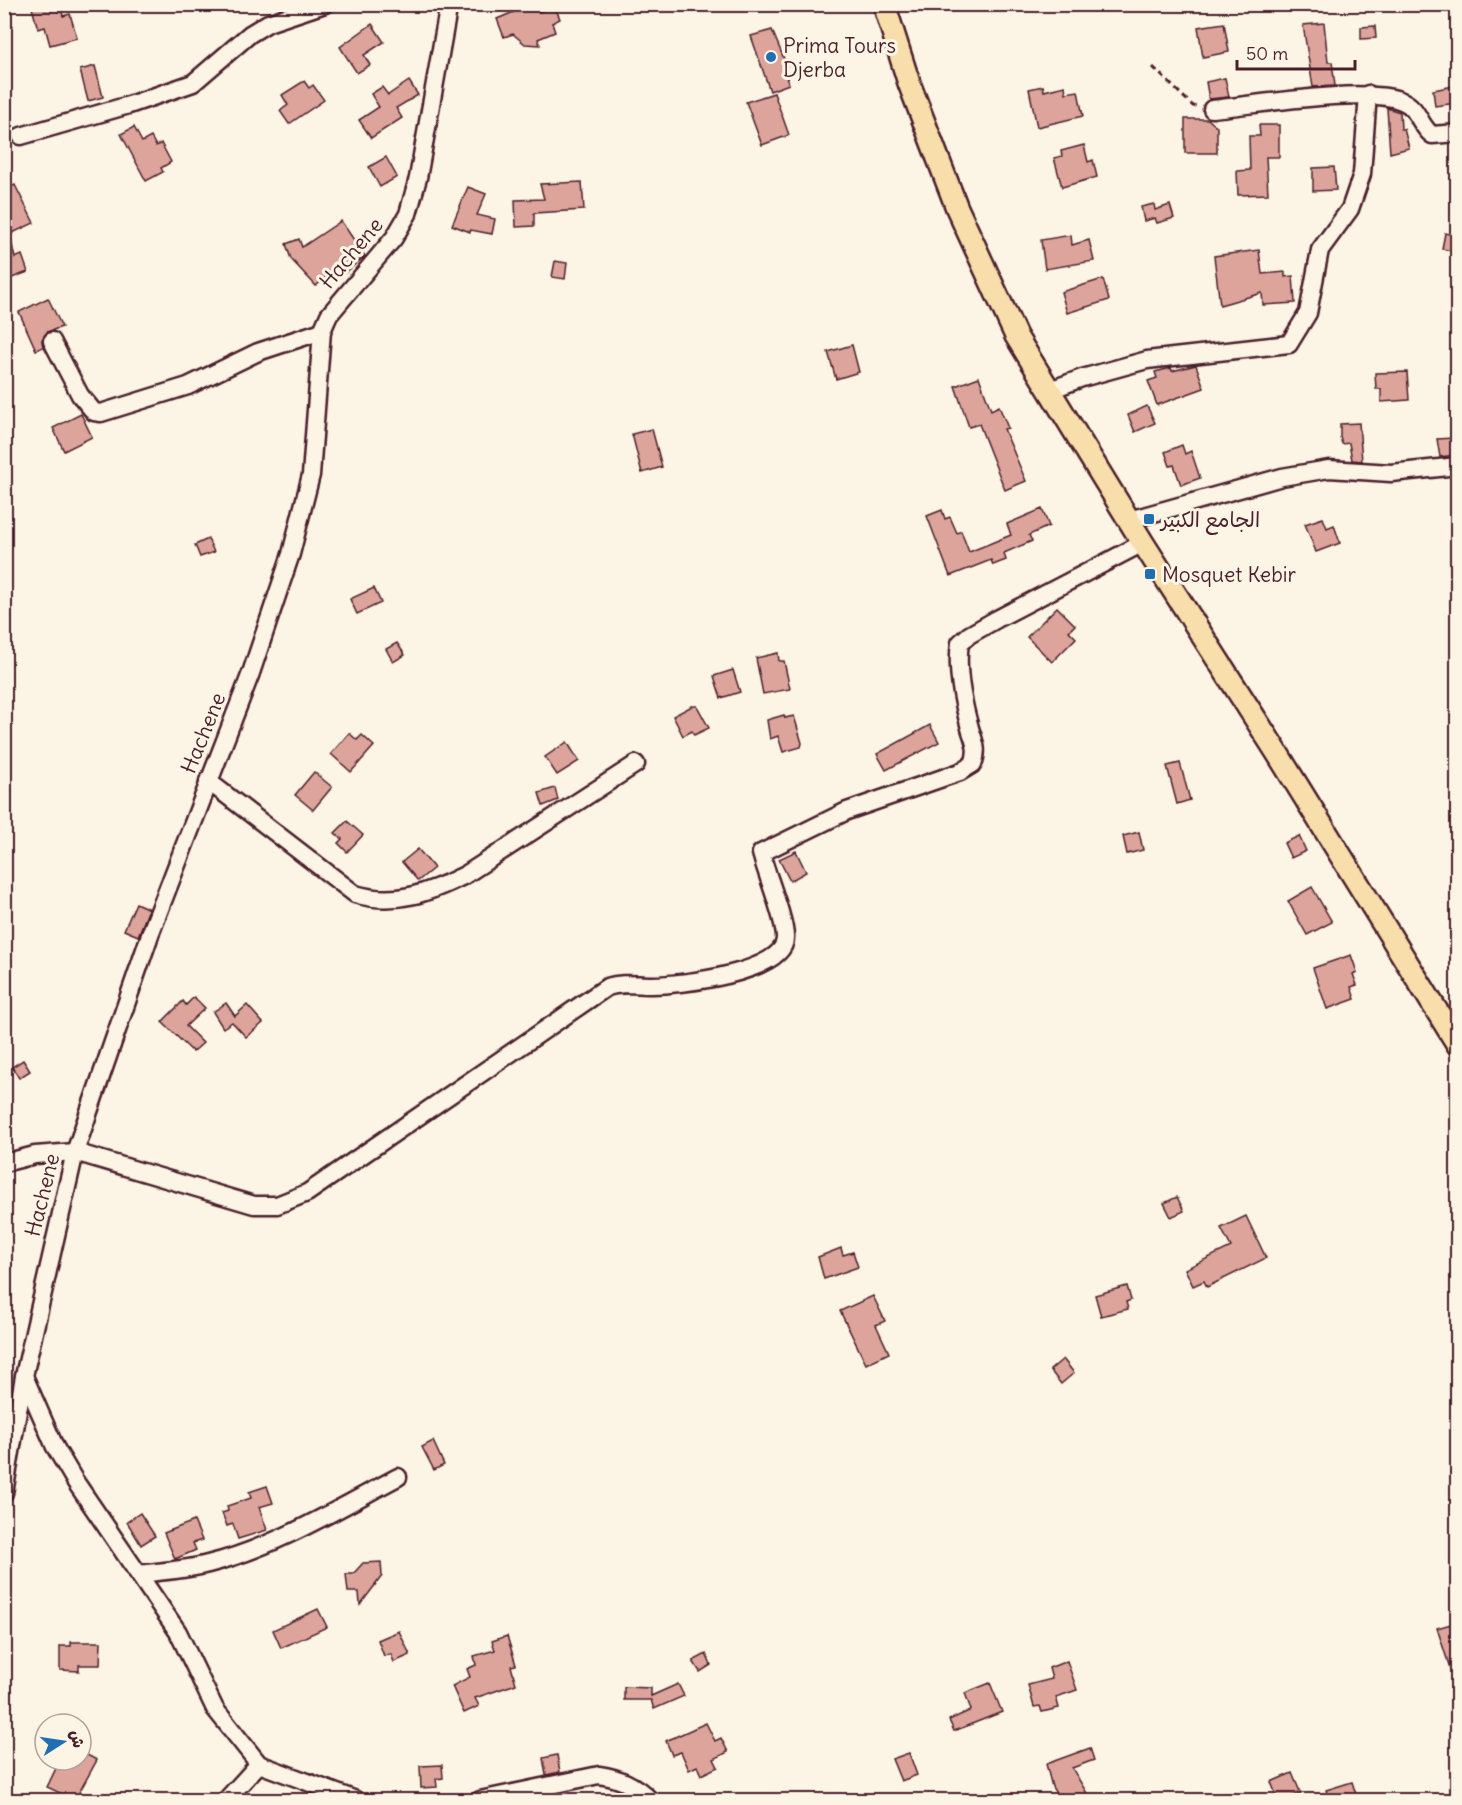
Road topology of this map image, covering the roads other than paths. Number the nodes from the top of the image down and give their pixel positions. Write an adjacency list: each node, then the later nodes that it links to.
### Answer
1 (325, 4): 7 (street)
2 (449, 4): 8 (street, Hachene)
3 (884, 4): 10 (main road)
4 (1368, 94): 5 (street); 6 (street); 10 (street)
5 (1212, 109)
6 (1458, 133)
7 (21, 136)
8 (322, 331): 9 (street); 15 (street, Hachene)
9 (52, 341)
10 (1050, 390): 12 (main road)
11 (1458, 466): 12 (street)
12 (1129, 520): 13 (main road)
13 (1143, 543): 16 (main road); 17 (street)
14 (636, 764): 15 (street)
15 (208, 781): 17 (street, Hachene)
16 (1458, 1045)
17 (75, 1152): 18 (street); 19 (street, Hachene)
18 (4, 1163)
19 (24, 1376): 21 (street, Hachene); 22 (street)
20 (398, 1477): 22 (street)
21 (4, 1493)
22 (139, 1574): 23 (street)
23 (259, 1764): 24 (street); 25 (street)
24 (226, 1800)
25 (356, 1800)
26 (480, 1800): 27 (street)
27 (650, 1800)

